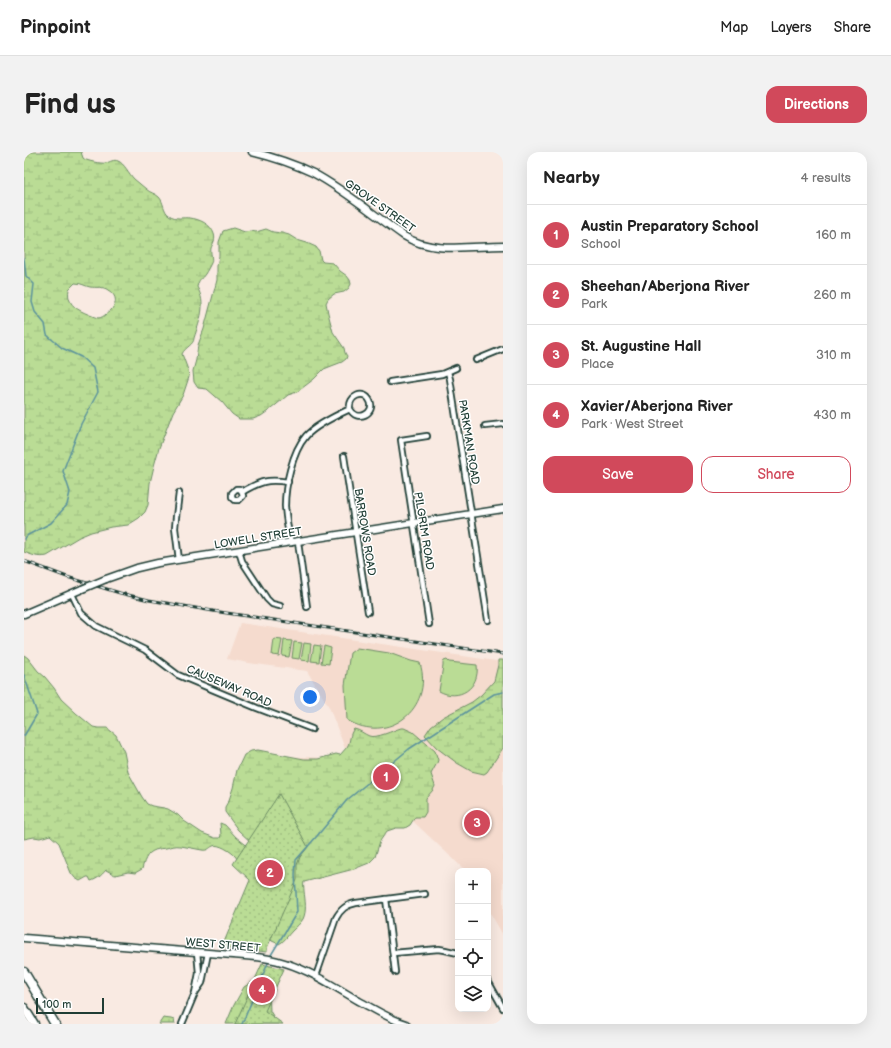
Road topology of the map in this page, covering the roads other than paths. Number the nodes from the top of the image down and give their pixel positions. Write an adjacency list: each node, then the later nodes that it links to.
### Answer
1 (252, 152): 2 (main road, GROVE STREET)
2 (503, 246)
3 (503, 349): 4 (street)
4 (476, 360)
5 (456, 368): 6 (street)
6 (448, 372): 7 (street); 17 (street, PARKMAN ROAD)
7 (390, 382)
8 (350, 409): 8 (street); 13 (street)
9 (503, 424): 10 (street)
10 (485, 426)
11 (427, 436): 18 (street, PILGRIM ROAD)
12 (344, 456): 19 (street, BARROWS ROAD)
13 (288, 482): 14 (street); 21 (street)
14 (242, 492)
15 (180, 493): 23 (street)
16 (503, 509): 17 (main road, LOWELL STREET)
17 (471, 514): 18 (main road, LOWELL STREET); 29 (street, PARKMAN ROAD)
18 (413, 523): 19 (main road, LOWELL STREET); 30 (street, PILGRIM ROAD)
19 (356, 532): 20 (main road, LOWELL STREET); 27 (street, BARROWS ROAD)
20 (298, 542): 21 (main road, LOWELL STREET); 26 (street)
21 (291, 543): 22 (main road, LOWELL STREET)
22 (239, 551): 23 (main road, LOWELL STREET); 25 (street)
23 (179, 560): 24 (main road, LOWELL STREET, bridge)
24 (72, 594): 28 (main road, LOWELL STREET); 31 (street, CAUSEWAY ROAD)
25 (280, 606)
26 (307, 607)
27 (368, 612)
28 (24, 614)
29 (488, 620)
30 (429, 624)
31 (312, 729)
32 (425, 894): 33 (street)
33 (386, 899): 36 (street); 41 (street)
34 (25, 938): 35 (main road, WEST STREET)
35 (197, 952): 38 (main road, WEST STREET); 43 (street)
36 (393, 952): 37 (street); 40 (street)
37 (455, 952)
38 (208, 953): 41 (main road, WEST STREET); 43 (street)
39 (24, 972): 47 (highway)
40 (395, 972)
41 (316, 976): 49 (main road, WEST STREET)
42 (491, 986): 45 (street)
43 (195, 993): 48 (street)
44 (24, 1008): 46 (highway)
45 (503, 1008)
46 (34, 1024)
47 (55, 1024)
48 (182, 1024)
49 (406, 1024)

